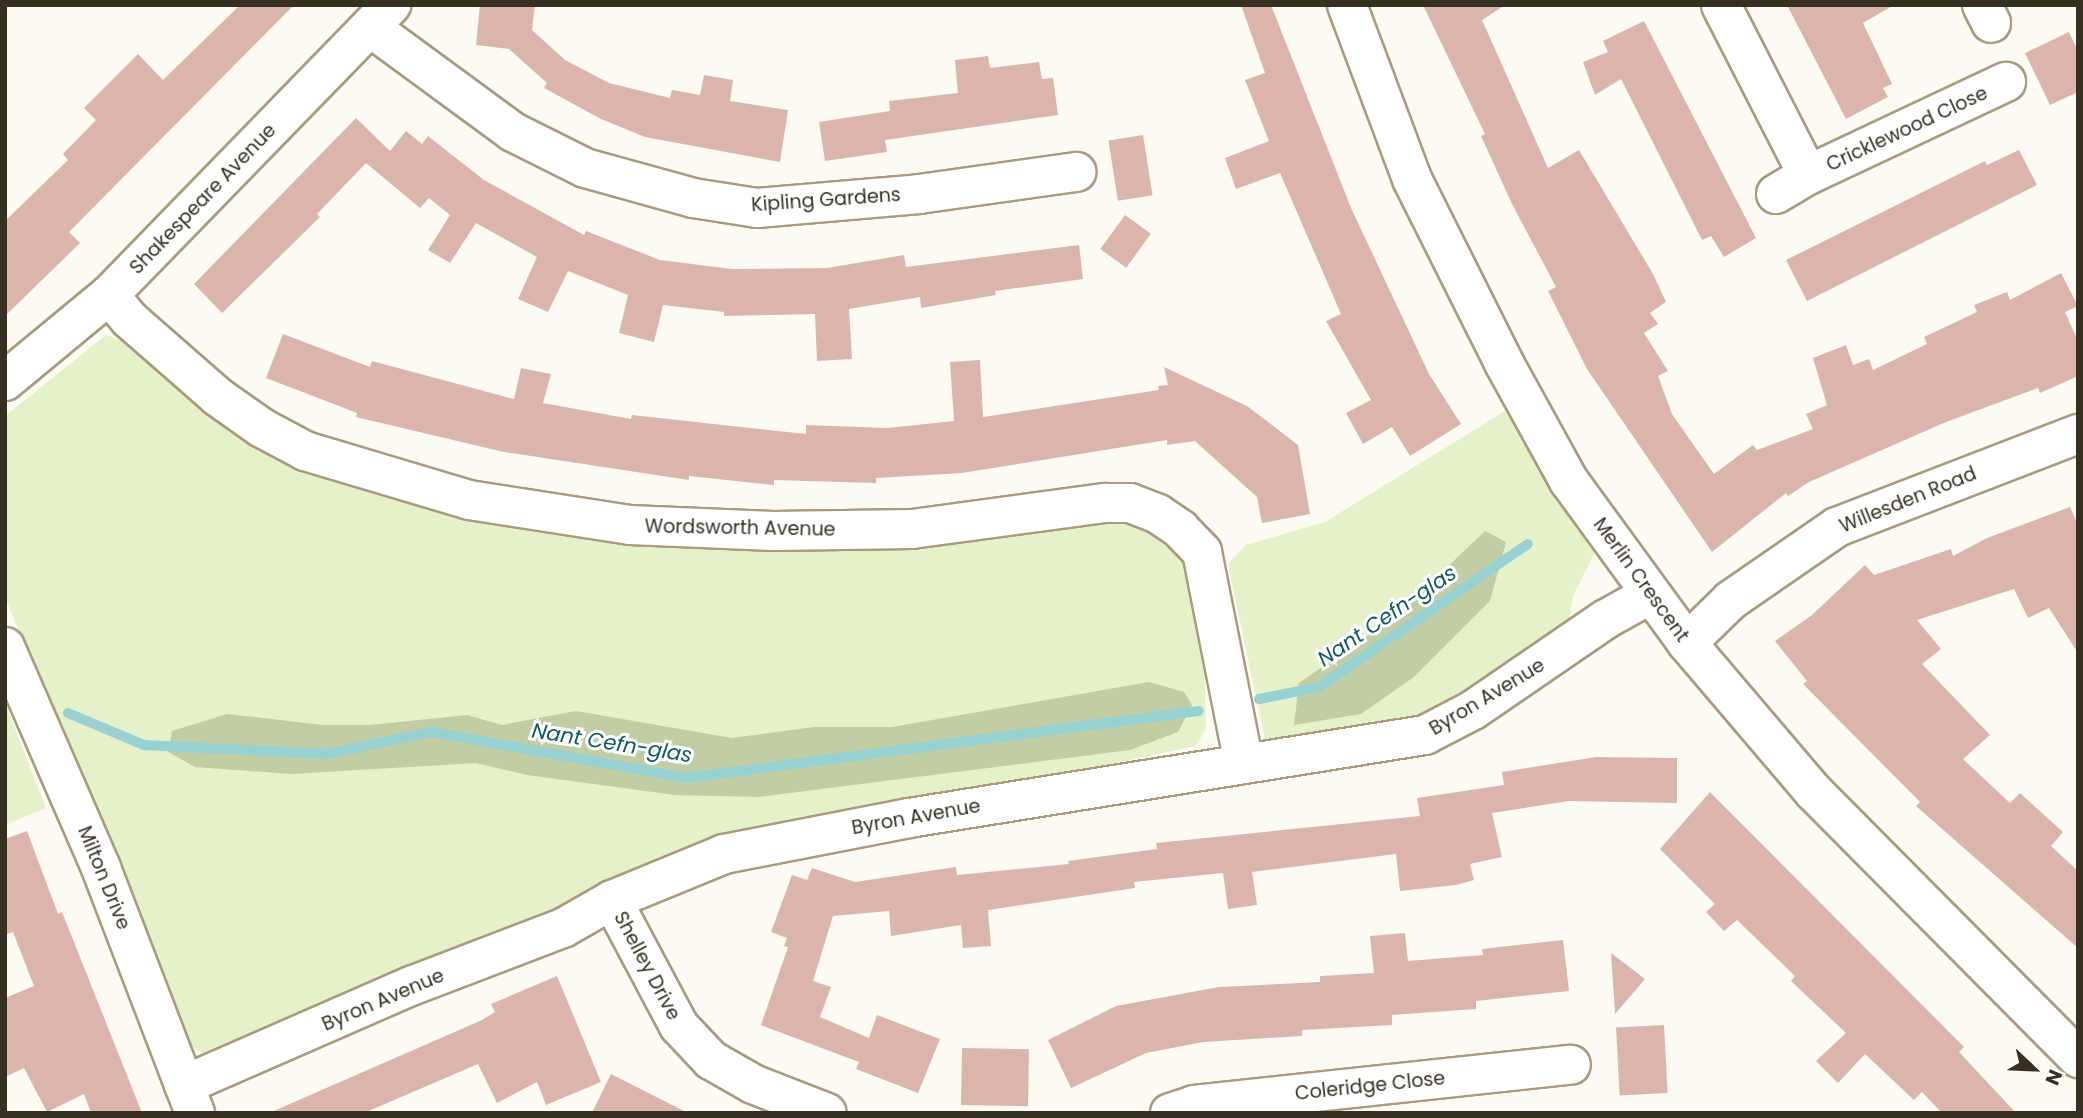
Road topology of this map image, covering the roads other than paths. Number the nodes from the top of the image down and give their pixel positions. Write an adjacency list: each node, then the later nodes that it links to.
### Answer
1 (1347, 5): 9 (street, Merlin Crescent)
2 (1721, 5): 4 (street, Cricklewood Close)
3 (381, 16): 5 (street, Kipling Gardens); 6 (street, Shakespeare Avenue)
4 (2006, 82)
5 (1076, 172)
6 (109, 295): 7 (street, Shakespeare Avenue); 12 (street, Wordsworth Avenue)
7 (5, 381)
8 (2078, 434): 10 (street, Willesden Road)
9 (1651, 594): 10 (street, Merlin Crescent); 12 (street, Byron Avenue)
10 (1686, 643): 14 (street, Merlin Crescent)
11 (5, 647): 16 (street, Milton Drive)
12 (1244, 764): 13 (street, Byron Avenue)
13 (612, 900): 16 (street, Byron Avenue); 17 (street, Shelley Drive)
14 (2078, 1058)
15 (1571, 1065): 18 (street, Coleridge Close)
16 (189, 1099)
17 (827, 1113)
18 (1170, 1113)

